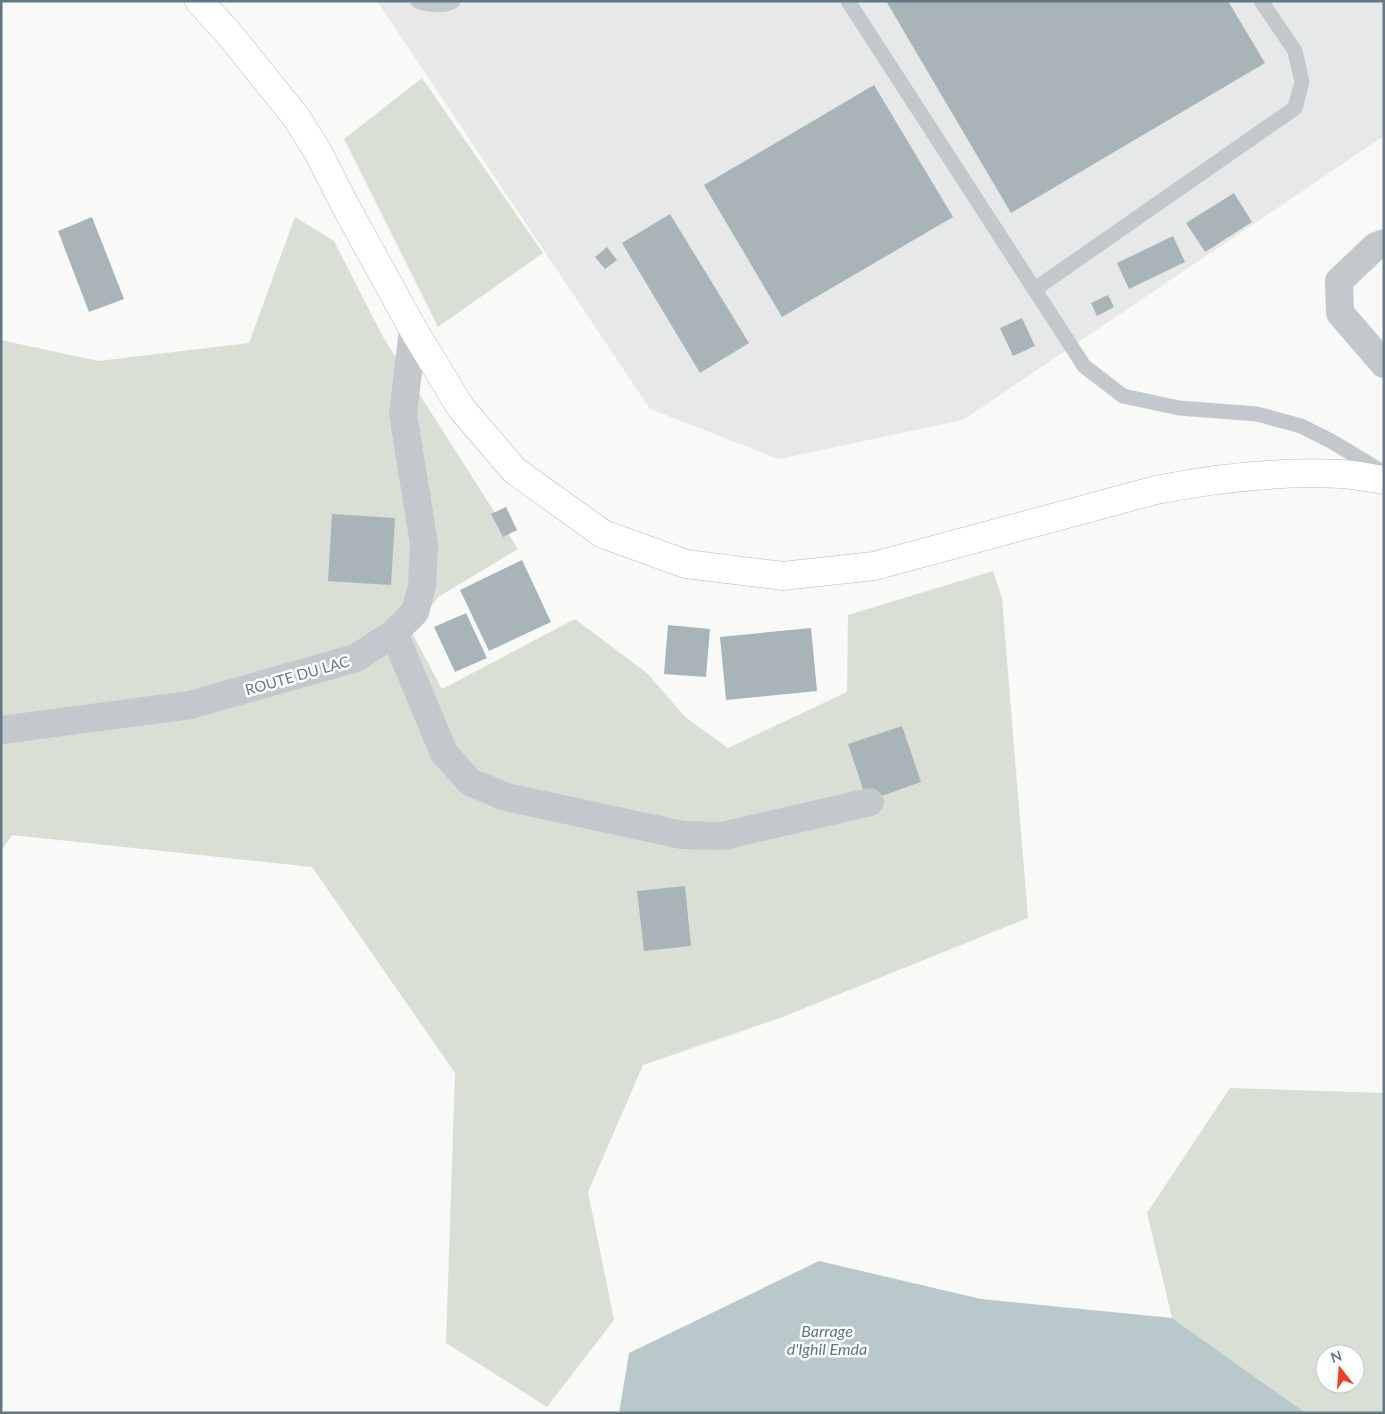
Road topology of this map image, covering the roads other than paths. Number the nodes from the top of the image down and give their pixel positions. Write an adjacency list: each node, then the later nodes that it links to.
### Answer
1 (199, 1): 8 (main road)
2 (418, 1): 3 (lane)
3 (453, 1)
4 (848, 1): 7 (lane)
5 (1261, 1): 7 (lane)
6 (1384, 243): 9 (street)
7 (1034, 289): 10 (lane)
8 (413, 329): 11 (main road); 12 (street, ROUTE DU LAC)
9 (1384, 364)
10 (1384, 472)
11 (1384, 480)
12 (394, 633): 13 (street, ROUTE DU LAC); 14 (street)
13 (1, 730)
14 (870, 802)

